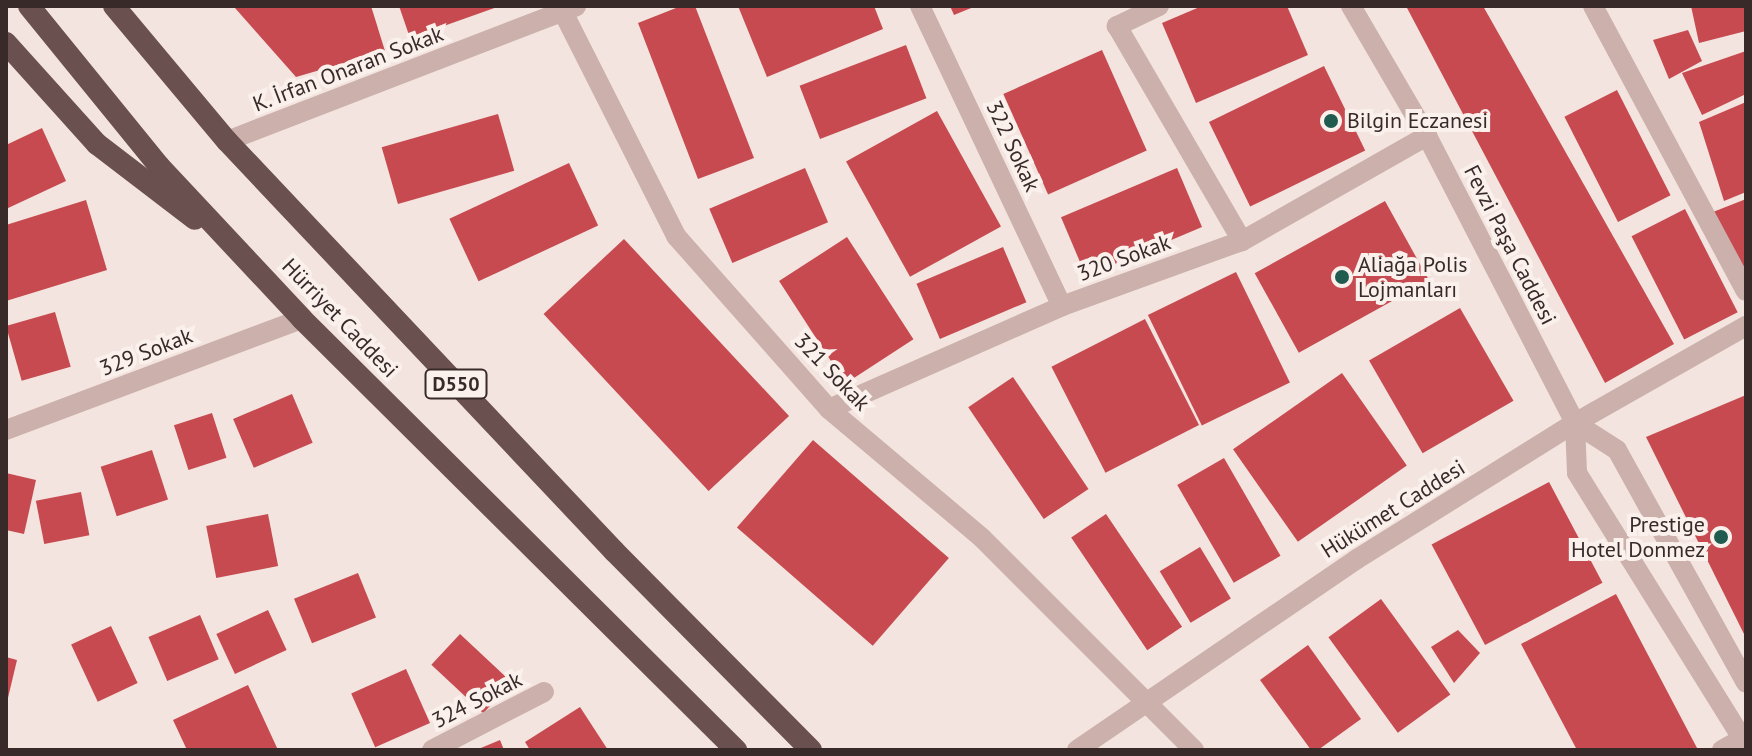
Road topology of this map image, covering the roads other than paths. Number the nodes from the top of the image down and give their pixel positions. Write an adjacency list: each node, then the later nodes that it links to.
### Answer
1 (29, 6): 12 (highway, Hürriyet Caddesi / D550)
2 (114, 6): 10 (highway, Hürriyet Caddesi / D550)
3 (920, 6): 14 (street, 322 Sokak)
4 (1159, 6): 11 (street)
5 (1351, 6): 9 (street, Fevzi Paşa Caddesi)
6 (1593, 6): 13 (street)
7 (569, 9): 10 (street, K. İrfan Onaran Sokak); 17 (street, 321 Sokak)
8 (6, 43): 12 (highway)
9 (1427, 136): 11 (street, 320 Sokak); 18 (street, Fevzi Paşa Caddesi)
10 (227, 141): 26 (highway, Hürriyet Caddesi / D550)
11 (1242, 241): 14 (street, 320 Sokak)
12 (249, 261): 15 (highway, Hürriyet Caddesi / D550)
13 (1746, 291)
14 (1062, 306): 17 (street, 320 Sokak)
15 (302, 319): 19 (street, 329 Sokak); 25 (highway, Hürriyet Caddesi / D550)
16 (1746, 326): 18 (street, Hükümet Caddesi)
17 (829, 409): 22 (street, 321 Sokak)
18 (1575, 423): 20 (street, Fevzi Paşa Caddesi); 22 (street, Hükümet Caddesi); 23 (street, Fevzi Paşa Caddesi)
19 (6, 430)
20 (1746, 683)
21 (544, 692): 24 (street, 324 Sokak)
22 (1146, 703): 27 (street, Hükümet Caddesi); 28 (street, 321 Sokak)
23 (1744, 742): 29 (street)
24 (432, 750)
25 (736, 750)
26 (811, 750)
27 (1077, 750)
28 (1194, 750)
29 (1722, 750)

